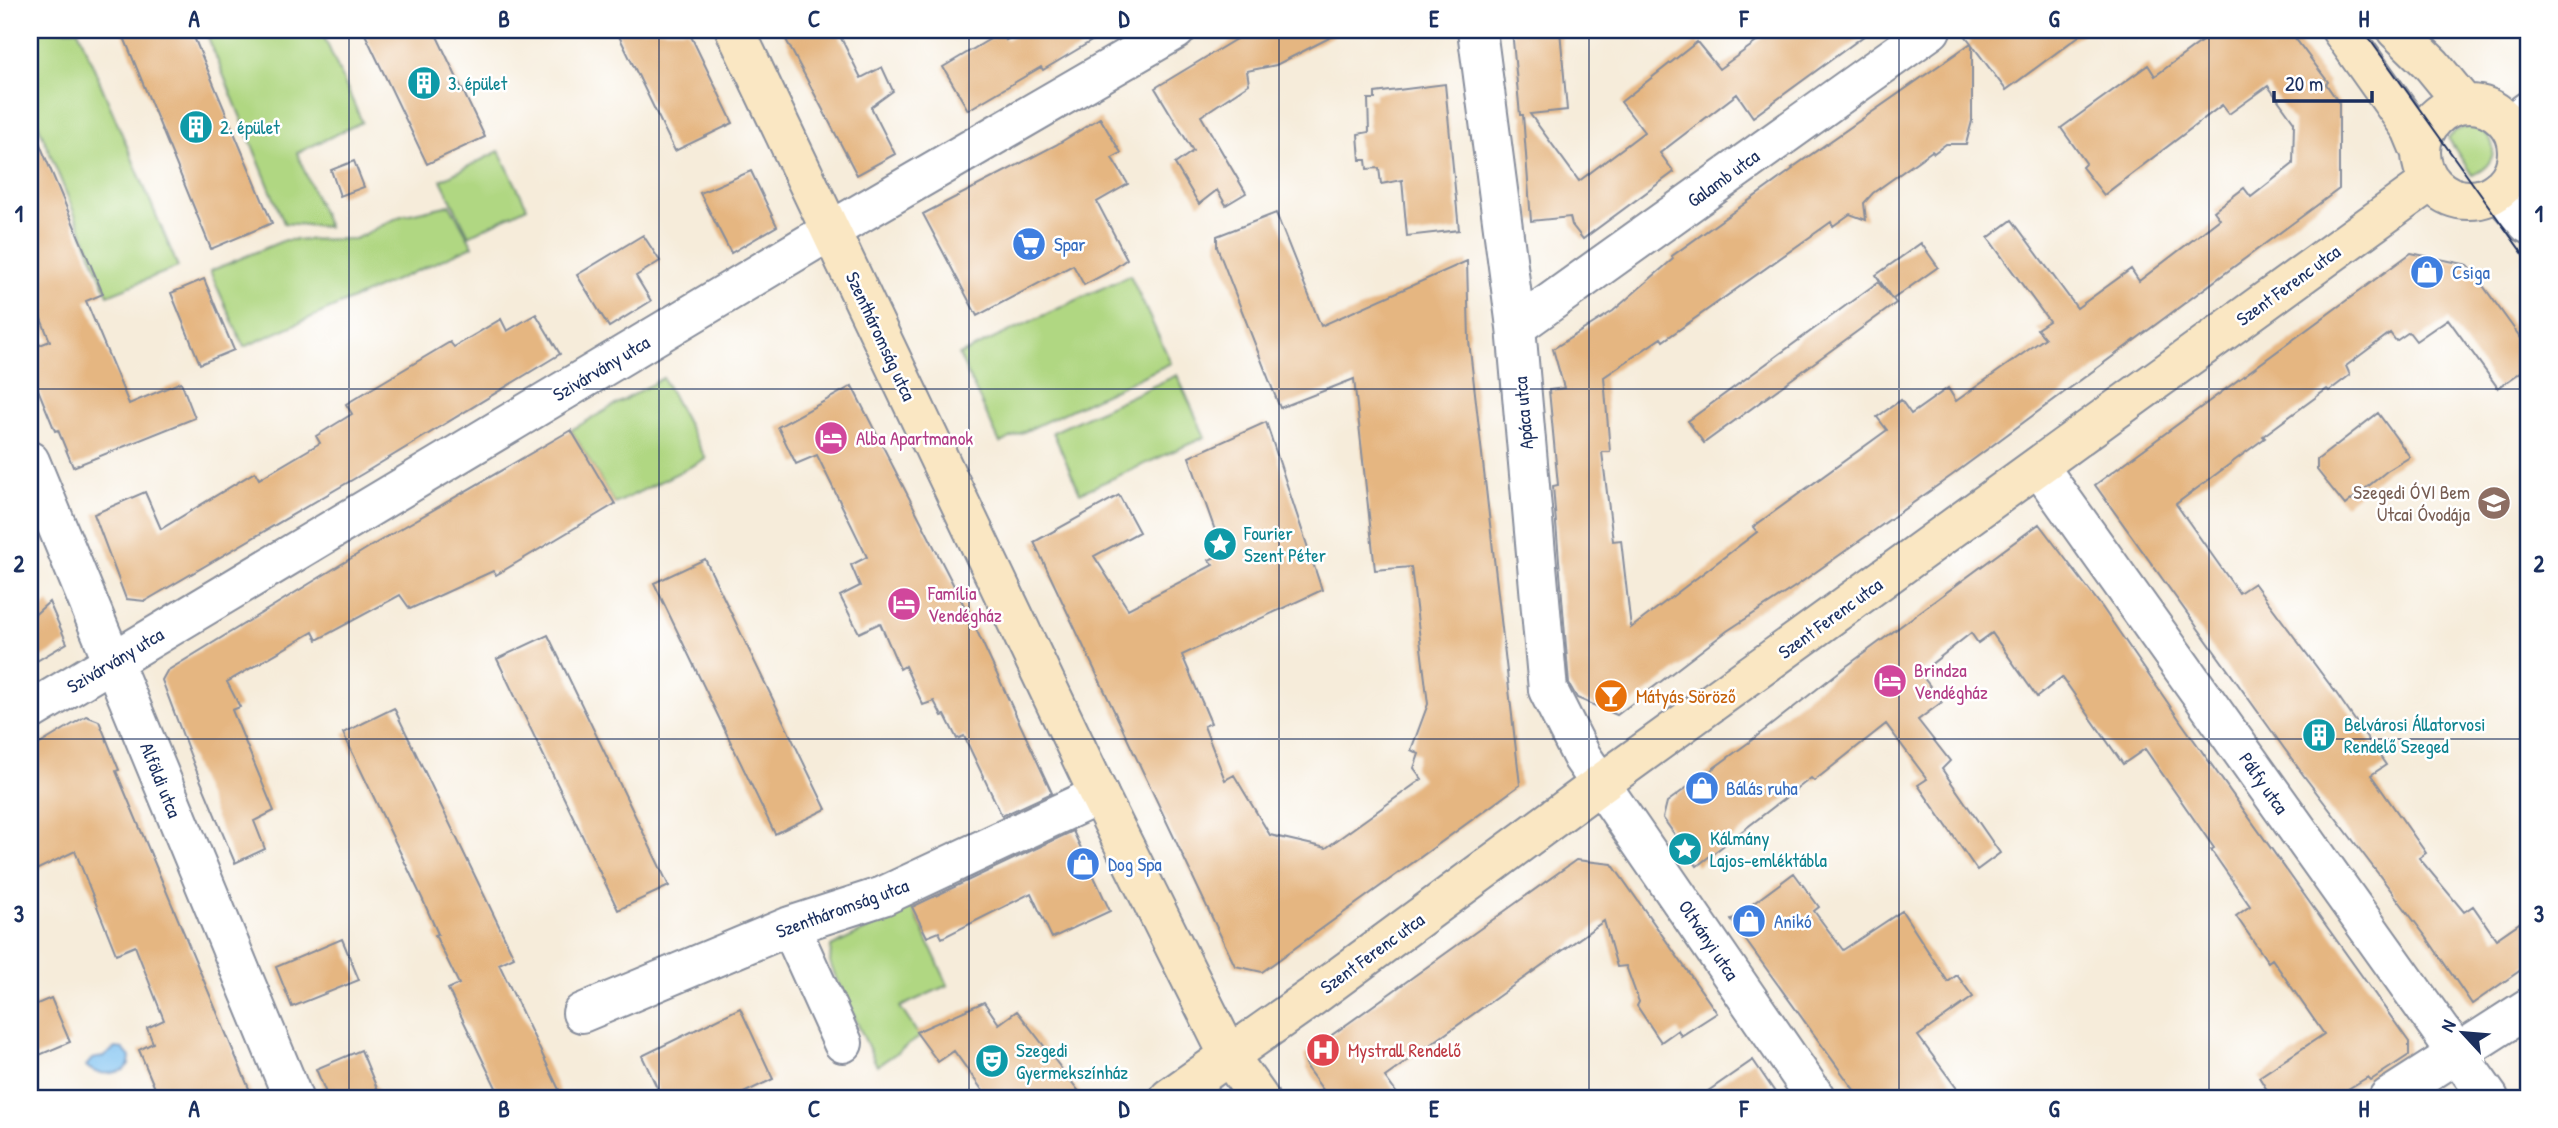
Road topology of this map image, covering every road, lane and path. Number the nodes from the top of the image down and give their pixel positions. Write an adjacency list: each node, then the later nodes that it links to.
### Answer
1 (734, 30): 12 (street, Szentháromság utca)
2 (1175, 30): 12 (street, Szivárvány utca)
3 (1477, 30): 13 (street, Apáca utca)
4 (1931, 30): 13 (street, Galamb utca)
5 (2341, 30): 9 (street)
6 (2396, 30): 7 (street)
7 (2464, 104): 8 (street); 9 (street)
8 (2519, 118): 10 (street)
9 (2426, 167): 10 (street); 15 (street, Szent Ferenc utca)
10 (2498, 190): 11 (street)
11 (2528, 224)
12 (830, 231): 16 (street, Szivárvány utca); 19 (street, Szentháromság utca)
13 (1516, 327): 18 (street, Apáca utca)
14 (30, 461): 16 (street, Alföldi utca)
15 (2039, 467): 18 (street, Szent Ferenc utca); 24 (street, Pálfy utca)
16 (113, 662): 17 (street, Szivárvány utca); 26 (street, Alföldi utca)
17 (30, 710)
18 (1600, 784): 25 (street, Szent Ferenc utca); 29 (street, Oltványi utca)
19 (1099, 794): 20 (street, Szentháromság utca); 25 (street, Szentháromság utca)
20 (789, 926): 22 (street, Szentháromság utca); 23 (street)
21 (2528, 1008): 24 (street)
22 (582, 1013)
23 (843, 1043)
24 (2457, 1054): 30 (street); 31 (street, Pálfy utca)
25 (1228, 1056): 27 (street, Szent Ferenc utca); 28 (street, Szentháromság utca)
26 (293, 1098)
27 (1169, 1098)
28 (1259, 1098)
29 (1816, 1098)
30 (2388, 1098)
31 (2489, 1098)

